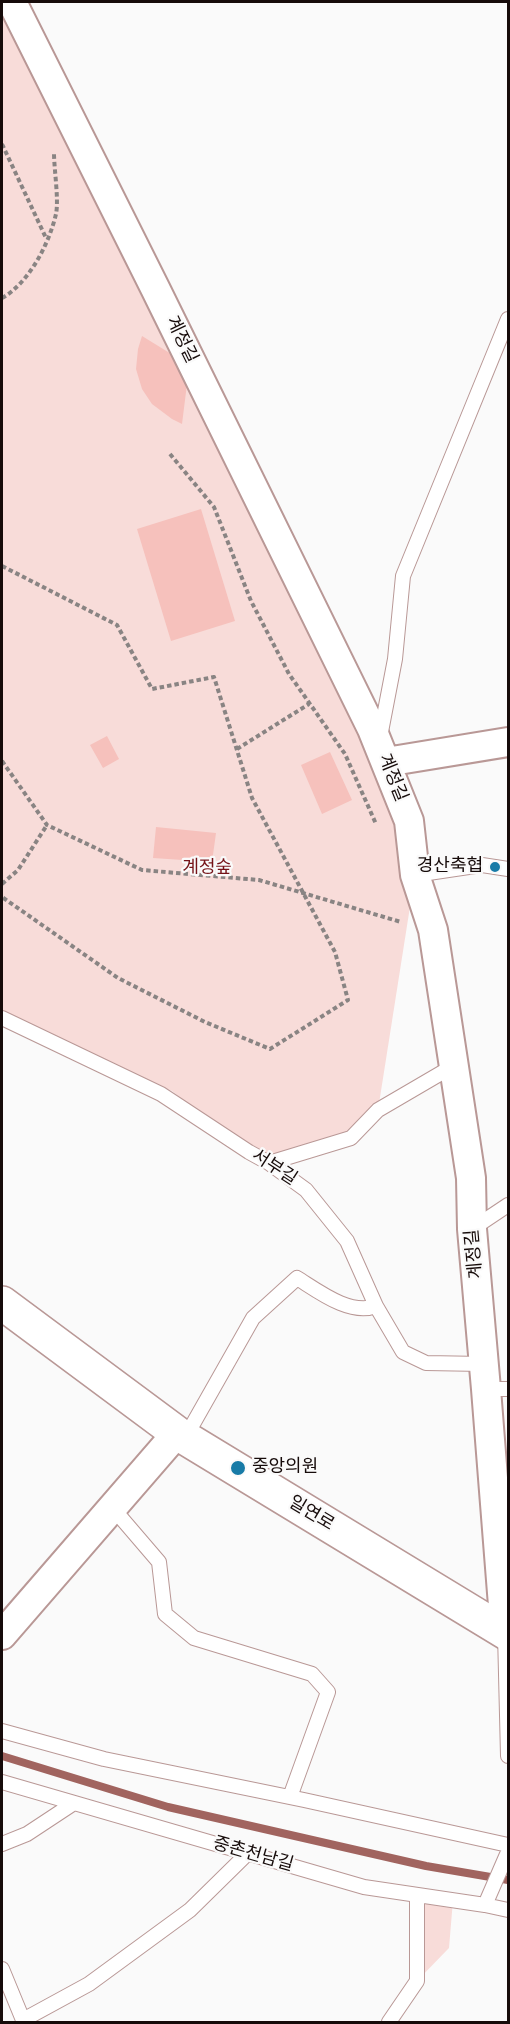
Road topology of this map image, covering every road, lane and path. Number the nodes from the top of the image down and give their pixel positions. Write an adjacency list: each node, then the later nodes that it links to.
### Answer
1 (12, 2): 14 (street, 계정길)
2 (2, 144): 4 (path)
3 (53, 146): 4 (path)
4 (46, 239): 5 (path)
5 (2, 298)
6 (508, 319): 14 (lane)
7 (170, 454): 11 (path)
8 (2, 566): 9 (path)
9 (8, 569): 10 (path); 13 (path)
10 (2, 571)
11 (309, 704): 13 (path); 17 (path)
12 (508, 742): 14 (street)
13 (237, 749): 21 (path)
14 (382, 753): 19 (street, 계정길)
15 (2, 761): 16 (path)
16 (47, 825): 20 (path); 21 (path)
17 (377, 825)
18 (508, 869): 19 (lane)
19 (415, 875): 23 (street, 계정길)
20 (2, 884)
21 (302, 893): 22 (path); 23 (path)
22 (2, 897)
23 (433, 930): 25 (street, 계정길)
24 (2, 1018): 26 (lane, 서부길)
25 (455, 1065): 26 (lane); 28 (street, 계정길)
26 (269, 1163): 30 (lane, 서부길)
27 (508, 1205): 28 (lane)
28 (472, 1229): 31 (street, 계정길)
29 (2, 1303): 32 (street, 일연로)
30 (376, 1306): 31 (lane, 서부길); 32 (lane)
31 (493, 1381): 34 (street, 계정길)
32 (181, 1436): 33 (street); 34 (street, 일연로)
33 (111, 1506): 35 (street); 39 (lane)
34 (507, 1633): 37 (lane)
35 (2, 1635)
36 (2, 1731): 39 (lane)
37 (508, 1755)
38 (2, 1782): 40 (lane, 중촌천남길)
39 (290, 1797): 42 (lane)
40 (74, 1803): 41 (lane); 44 (lane, 중촌천남길)
41 (2, 1844)
42 (508, 1845)
43 (508, 1852): 46 (lane)
44 (248, 1853): 45 (lane, 중촌천남길); 49 (lane)
45 (417, 1895): 46 (lane, 중촌천남길); 50 (lane)
46 (485, 1905): 47 (lane, 중촌천남길)
47 (508, 1911)
48 (2, 1969): 49 (lane)
49 (24, 2021)
50 (389, 2022)

